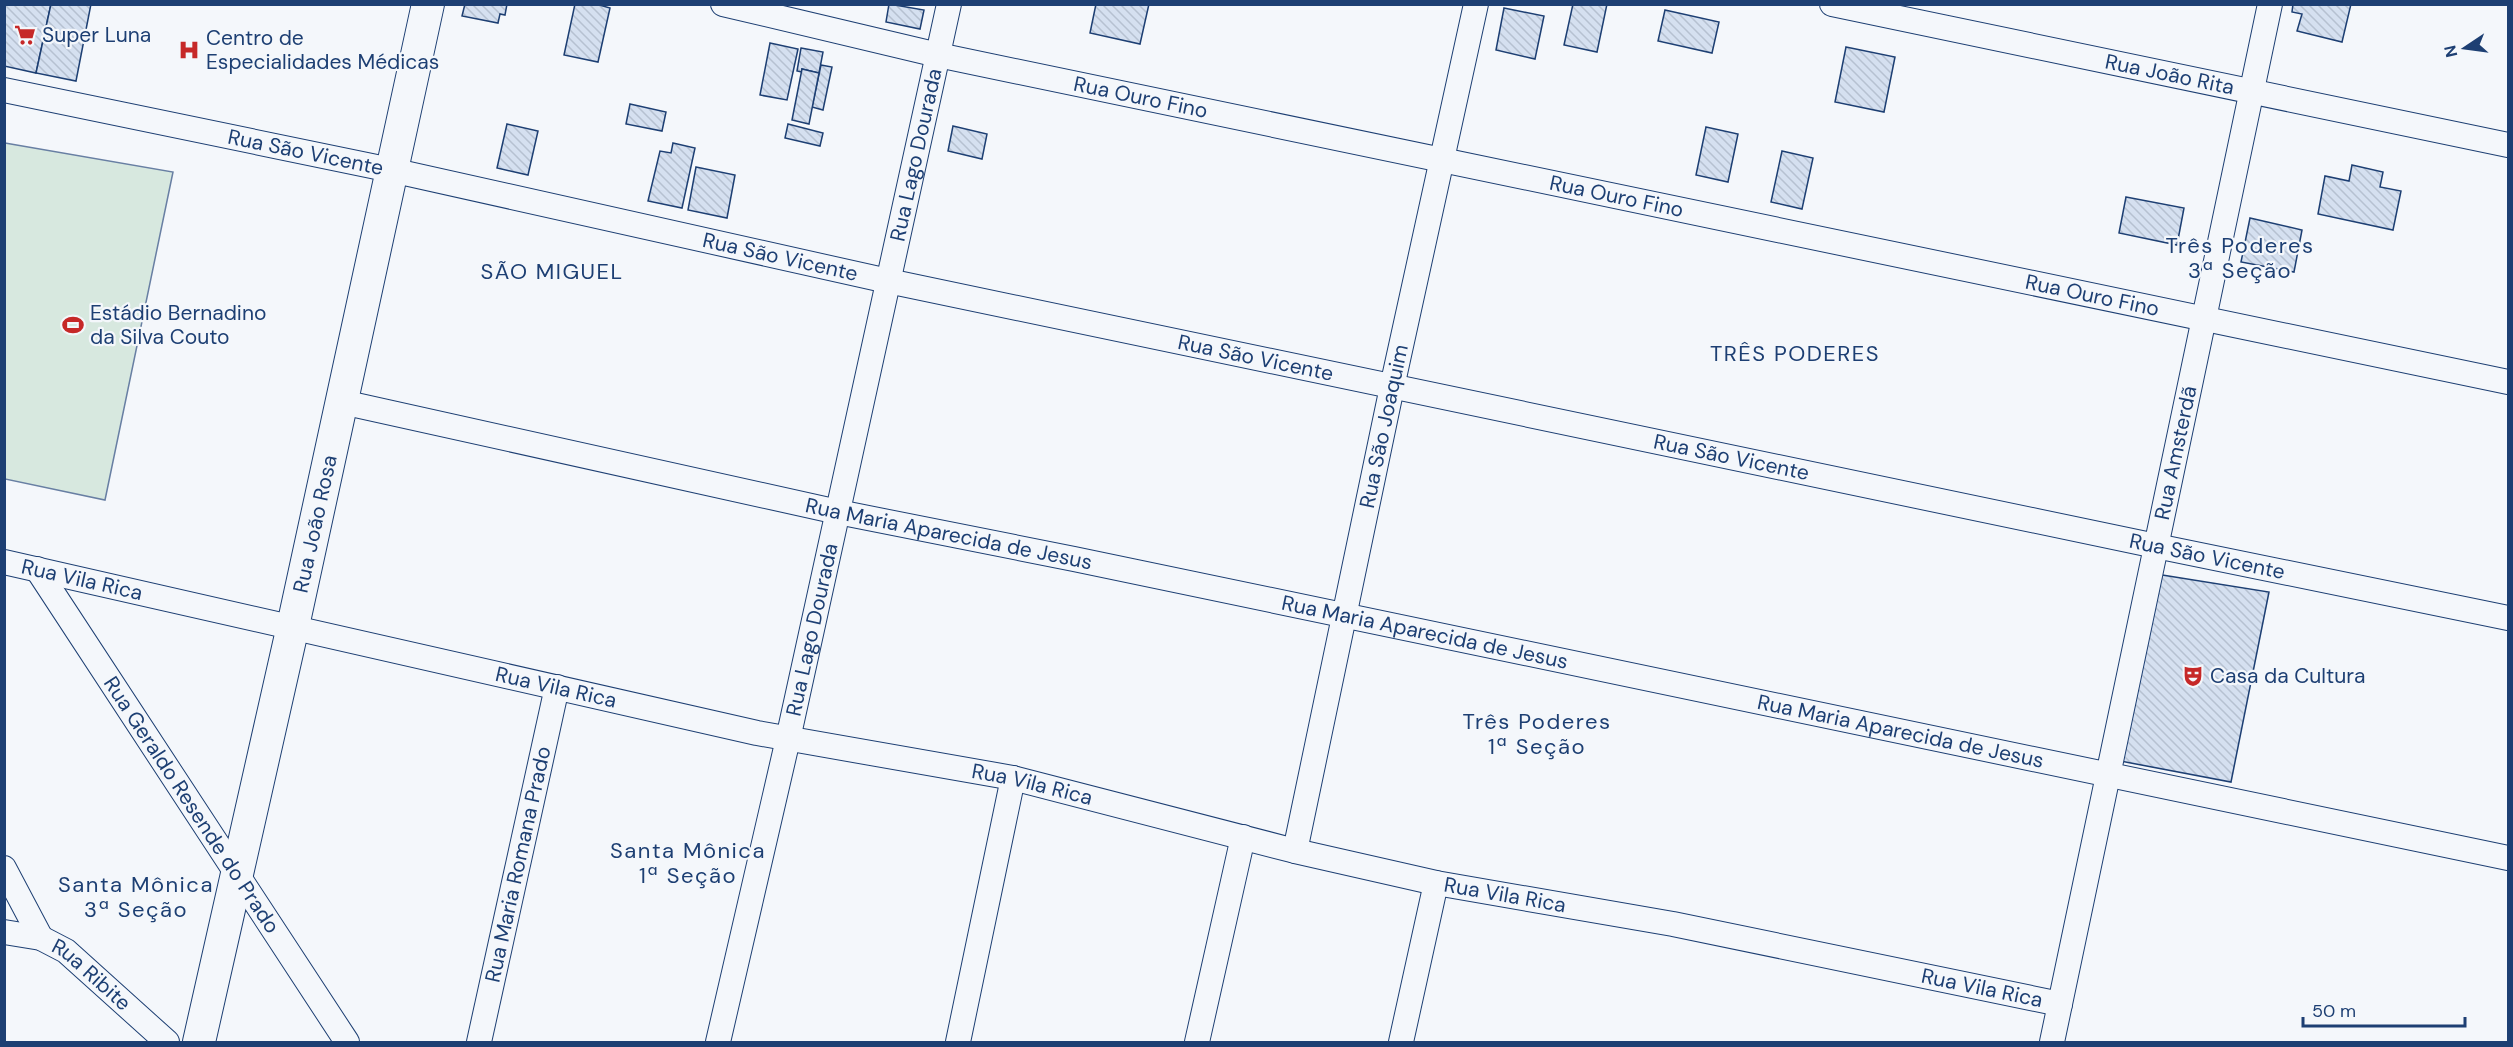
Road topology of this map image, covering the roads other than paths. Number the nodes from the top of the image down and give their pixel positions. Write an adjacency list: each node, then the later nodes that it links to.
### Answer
1 (428, 4): 12 (main road, Rua João Rosa)
2 (723, 4): 7 (street, Rua Ouro Fino)
3 (949, 4): 7 (street, Rua Lago Dourada)
4 (1476, 4): 11 (street, Rua São Joaquim)
5 (1832, 4): 9 (street, Rua João Rita)
6 (2270, 4): 9 (street, Rua Amsterdã)
7 (938, 56): 11 (street, Rua Ouro Fino); 13 (street, Rua Lago Dourada)
8 (4, 90): 12 (street, Rua São Vicente)
9 (2252, 92): 10 (street, Rua João Rita); 14 (street, Rua Amsterdã)
10 (2508, 145)
11 (1441, 160): 14 (street, Rua Ouro Fino); 16 (street, Rua São Joaquim)
12 (391, 170): 13 (street, Rua São Vicente); 17 (main road, Rua João Rosa)
13 (888, 281): 16 (street, Rua São Vicente); 18 (street, Rua Lago Dourada)
14 (2204, 320): 15 (street, Rua Ouro Fino); 19 (street, Rua Amsterdã)
15 (2508, 382)
16 (1392, 387): 19 (street, Rua São Vicente); 22 (street, Rua São Joaquim)
17 (342, 402): 18 (street, Rua Maria Aparecida de Jesus); 24 (main road, Rua João Rosa)
18 (838, 513): 22 (street, Rua Maria Aparecida de Jesus); 26 (street, Rua Lago Dourada)
19 (2156, 546): 23 (street, Rua São Vicente); 27 (street, Rua Amsterdã)
20 (4, 562): 21 (street, Rua Vila Rica)
21 (37, 569): 24 (street, Rua Vila Rica); 33 (street, Rua Geraldo Resende do Prado)
22 (1344, 615): 27 (street, Rua Maria Aparecida de Jesus); 30 (street, Rua São Joaquim)
23 (2508, 618)
24 (293, 626): 25 (street, Rua Vila Rica); 33 (main road, Rua João Rosa)
25 (557, 687): 26 (street, Rua Vila Rica); 41 (street, Rua Maria Romana Prado)
26 (788, 739): 28 (street, Rua Vila Rica); 42 (street, Rua Lago Dourada)
27 (2108, 775): 31 (street, Rua Maria Aparecida de Jesus); 37 (street, Rua Amsterdã)
28 (1013, 778): 29 (street, Rua Vila Rica); 43 (street)
29 (1243, 837): 30 (street, Rua Vila Rica); 44 (street)
30 (1295, 851): 34 (street, Rua Vila Rica)
31 (2508, 858)
32 (4, 868): 36 (street)
33 (236, 874): 39 (main road, Rua João Rosa); 40 (street, Rua Geraldo Resende do Prado)
34 (1436, 883): 37 (street, Rua Vila Rica); 45 (street)
35 (4, 932): 36 (street, Rua Ribite)
36 (41, 938): 38 (street, Rua Ribite)
37 (2060, 1004): 46 (street, Rua Amsterdã)
38 (167, 1042)
39 (199, 1042)
40 (347, 1042)
41 (479, 1042)
42 (718, 1042)
43 (958, 1042)
44 (1197, 1042)
45 (1401, 1042)
46 (2052, 1042)

